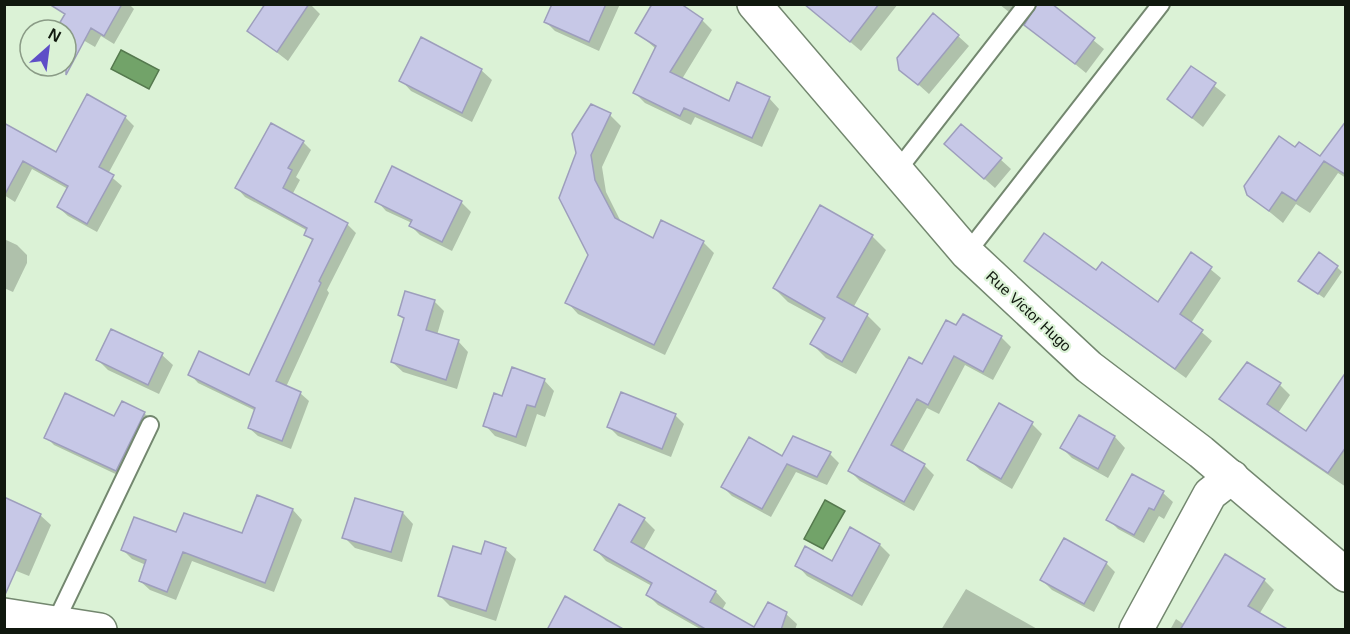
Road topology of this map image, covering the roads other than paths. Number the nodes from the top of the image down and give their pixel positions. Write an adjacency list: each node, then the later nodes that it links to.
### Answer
1 (754, 4): 4 (street, Rue Victor Hugo)
2 (1027, 4): 4 (lane)
3 (1161, 4): 5 (lane)
4 (897, 171): 5 (street, Rue Victor Hugo)
5 (967, 253): 7 (street, Rue Victor Hugo)
6 (150, 425): 10 (lane)
7 (1232, 477): 8 (street, Rue Victor Hugo); 12 (street)
8 (1346, 575)
9 (4, 615): 10 (street)
10 (55, 623): 11 (street)
11 (100, 630)
12 (1136, 630)

